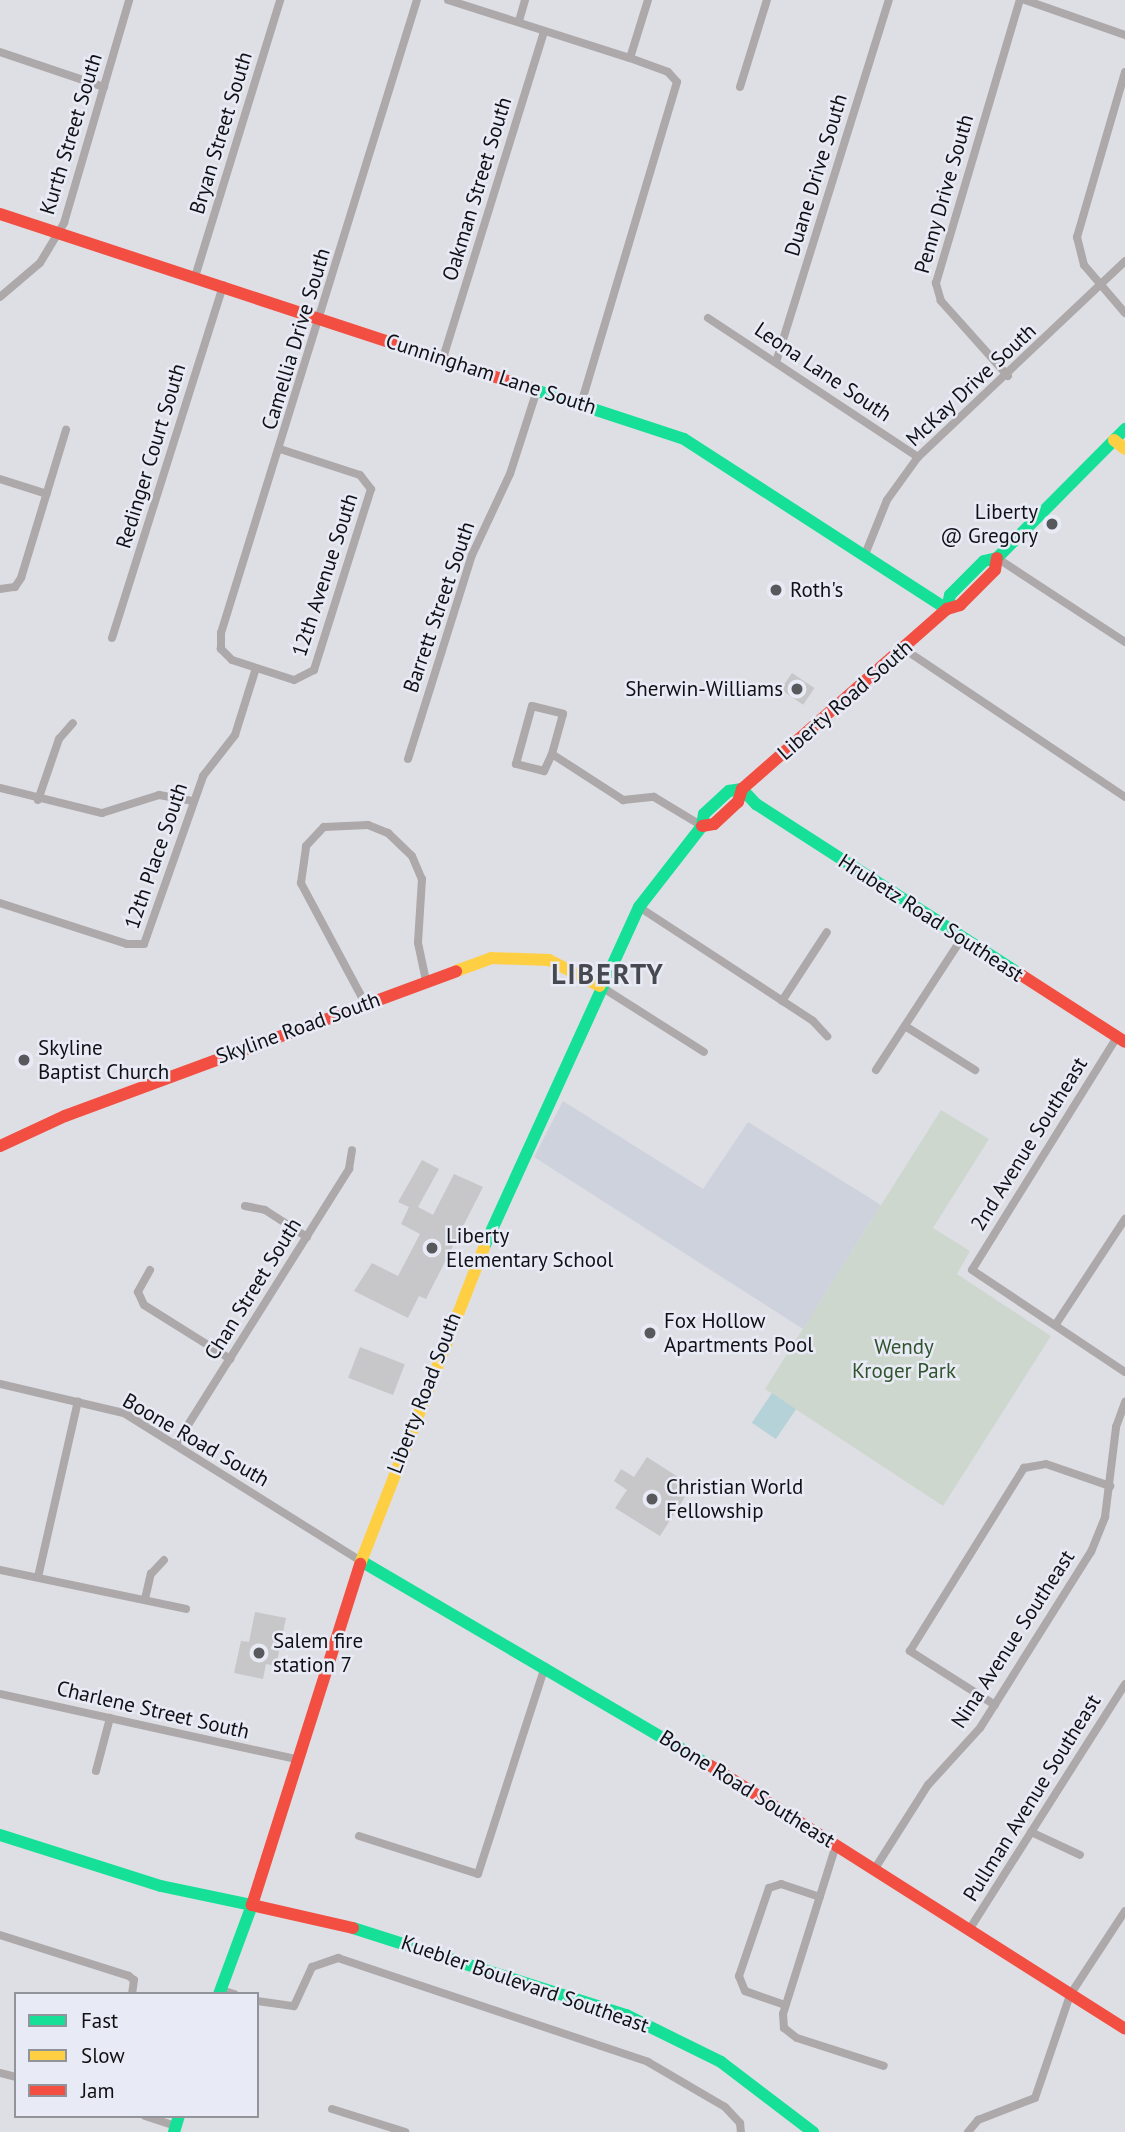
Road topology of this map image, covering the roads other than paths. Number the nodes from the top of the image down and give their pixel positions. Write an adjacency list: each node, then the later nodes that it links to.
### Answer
1 (129, 0): 16 (street, Kurth Street South)
2 (280, 0): 21 (street, Bryan Street South)
3 (416, 0): 26 (street, Camellia Drive South)
4 (448, 0): 10 (street)
5 (525, 0): 10 (street)
6 (648, 0): 14 (street)
7 (767, 0): 17 (street)
8 (889, 0): 29 (street, Duane Drive South)
9 (1023, 0): 12 (street); 30 (street, Penny Drive South)
10 (519, 21): 11 (street)
11 (544, 31): 14 (street); 28 (street, Oakman Street South)
12 (1125, 35)
13 (0, 52): 16 (street)
14 (630, 58): 32 (street)
15 (1125, 72): 23 (street)
16 (104, 87): 19 (street, Kurth Street South)
17 (740, 87)
18 (0, 214): 19 (main road, Cunningham Lane South)
19 (58, 232): 21 (main road, Cunningham Lane South); 24 (street, Kurth Street South)
20 (1125, 261): 23 (street, McKay Drive South)
21 (195, 276): 22 (main road, Cunningham Lane South)
22 (223, 285): 26 (main road, Cunningham Lane South); 45 (street, Redinger Court South)
23 (1099, 286): 25 (street); 30 (street, McKay Drive South)
24 (0, 297)
25 (1125, 313)
26 (321, 318): 28 (main road, Cunningham Lane South); 36 (street, Camellia Drive South)
27 (708, 318): 29 (street, Leona Lane South)
28 (443, 358): 31 (main road, Cunningham Lane South)
29 (777, 359): 38 (street, Leona Lane South)
30 (1009, 376): 38 (street, McKay Drive South)
31 (537, 390): 32 (main road, Cunningham Lane South); 51 (street, Barrett Street South)
32 (581, 404): 41 (main road, Cunningham Lane South)
33 (1125, 429): 35 (main road, Liberty Road South)
34 (66, 430): 40 (street)
35 (1114, 440): 37 (main road); 42 (main road, Liberty Road South)
36 (280, 449): 48 (street, Camellia Drive South); 48 (street, 12th Avenue South)
37 (1125, 449)
38 (918, 457): 41 (street, McKay Drive South)
39 (0, 479): 40 (street)
40 (47, 494): 43 (street)
41 (866, 552): 44 (main road, Cunningham Lane South)
42 (997, 558): 44 (main road, Liberty Road South); 46 (street)
43 (0, 589)
44 (947, 609): 47 (main road, Liberty Road South)
45 (112, 638)
46 (1125, 642)
47 (904, 649): 53 (main road, Liberty Road South); 54 (street)
48 (256, 668): 56 (street, 12th Place South)
49 (73, 723): 55 (street)
50 (552, 754): 50 (street); 57 (street)
51 (408, 759)
52 (0, 788): 55 (street)
53 (742, 789): 57 (main road, Liberty Road South); 61 (main road, Hrubetz Road Southeast)
54 (1125, 797)
55 (38, 800): 56 (street)
56 (193, 801): 58 (street, 12th Place South)
57 (702, 826): 59 (main road, Liberty Road South)
58 (0, 903)
59 (639, 907): 63 (main road, Liberty Road South); 64 (street)
60 (827, 932): 64 (street)
61 (962, 938): 66 (street); 68 (main road, Hrubetz Road Southeast)
62 (426, 980): 63 (main road, Skyline Road South); 65 (main road, Skyline Road South); 65 (street)
63 (600, 986): 69 (street); 87 (main road, Liberty Road South)
64 (782, 1001): 67 (street)
65 (365, 1003): 72 (main road, Skyline Road South)
66 (905, 1026): 70 (street); 71 (street)
67 (827, 1036)
68 (1121, 1040): 78 (street, 2nd Avenue Southeast)
69 (704, 1052)
70 (876, 1070)
71 (975, 1070)
72 (0, 1146)
73 (352, 1150): 76 (street, Chan Street South)
74 (245, 1206): 76 (street)
75 (1125, 1219): 78 (street)
76 (307, 1237): 79 (street, Chan Street South)
77 (149, 1270): 79 (street)
78 (1056, 1324): 80 (street)
79 (230, 1359): 84 (street, Chan Street South)
80 (1125, 1372)
81 (0, 1384): 82 (street, Boone Road South)
82 (78, 1401): 84 (street, Boone Road South); 89 (street)
83 (1125, 1402): 85 (street, Nina Avenue Southeast)
84 (176, 1444): 87 (street, Boone Road South)
85 (1110, 1486): 95 (street, Nina Avenue Southeast); 95 (street)
86 (164, 1560): 90 (street)
87 (361, 1561): 92 (main road, Boone Road Southeast); 97 (main road, Liberty Road South)
88 (0, 1570): 89 (street)
89 (38, 1577): 90 (street)
90 (145, 1599): 91 (street)
91 (186, 1609)
92 (545, 1667): 101 (street); 102 (main road, Boone Road Southeast)
93 (1125, 1684): 99 (street, Pullman Avenue Southeast)
94 (0, 1694): 96 (street, Charlene Street South)
95 (995, 1705): 104 (street, Nina Avenue Southeast)
96 (110, 1718): 97 (street, Charlene Street South); 98 (street)
97 (299, 1760): 106 (main road, Liberty Road South)
98 (96, 1771)
99 (1031, 1832): 103 (street); 108 (street, Pullman Avenue Southeast)
100 (0, 1835): 106 (main road, Kuebler Boulevard Southeast)
101 (359, 1836)
102 (836, 1845): 104 (main road, Boone Road Southeast); 105 (street)
103 (1080, 1855)
104 (874, 1870): 108 (main road, Boone Road Southeast)
105 (820, 1897): 114 (street); 114 (street)
106 (252, 1905): 111 (main road, Liberty Road South); 122 (main road, Kuebler Boulevard Southeast)
107 (1125, 1911): 112 (street)
108 (969, 1930): 112 (main road, Boone Road Southeast)
109 (0, 1935): 110 (street)
110 (132, 1992)
111 (220, 1992)
112 (1070, 1995): 115 (main road, Boone Road Southeast); 123 (street)
113 (259, 2001): 120 (street)
114 (785, 2005): 116 (street)
115 (1125, 2029)
116 (884, 2066)
117 (332, 2109): 121 (street)
118 (152, 2118): 119 (street)
119 (176, 2125)
120 (741, 2128)
121 (405, 2132)
122 (813, 2132)
123 (968, 2132)

